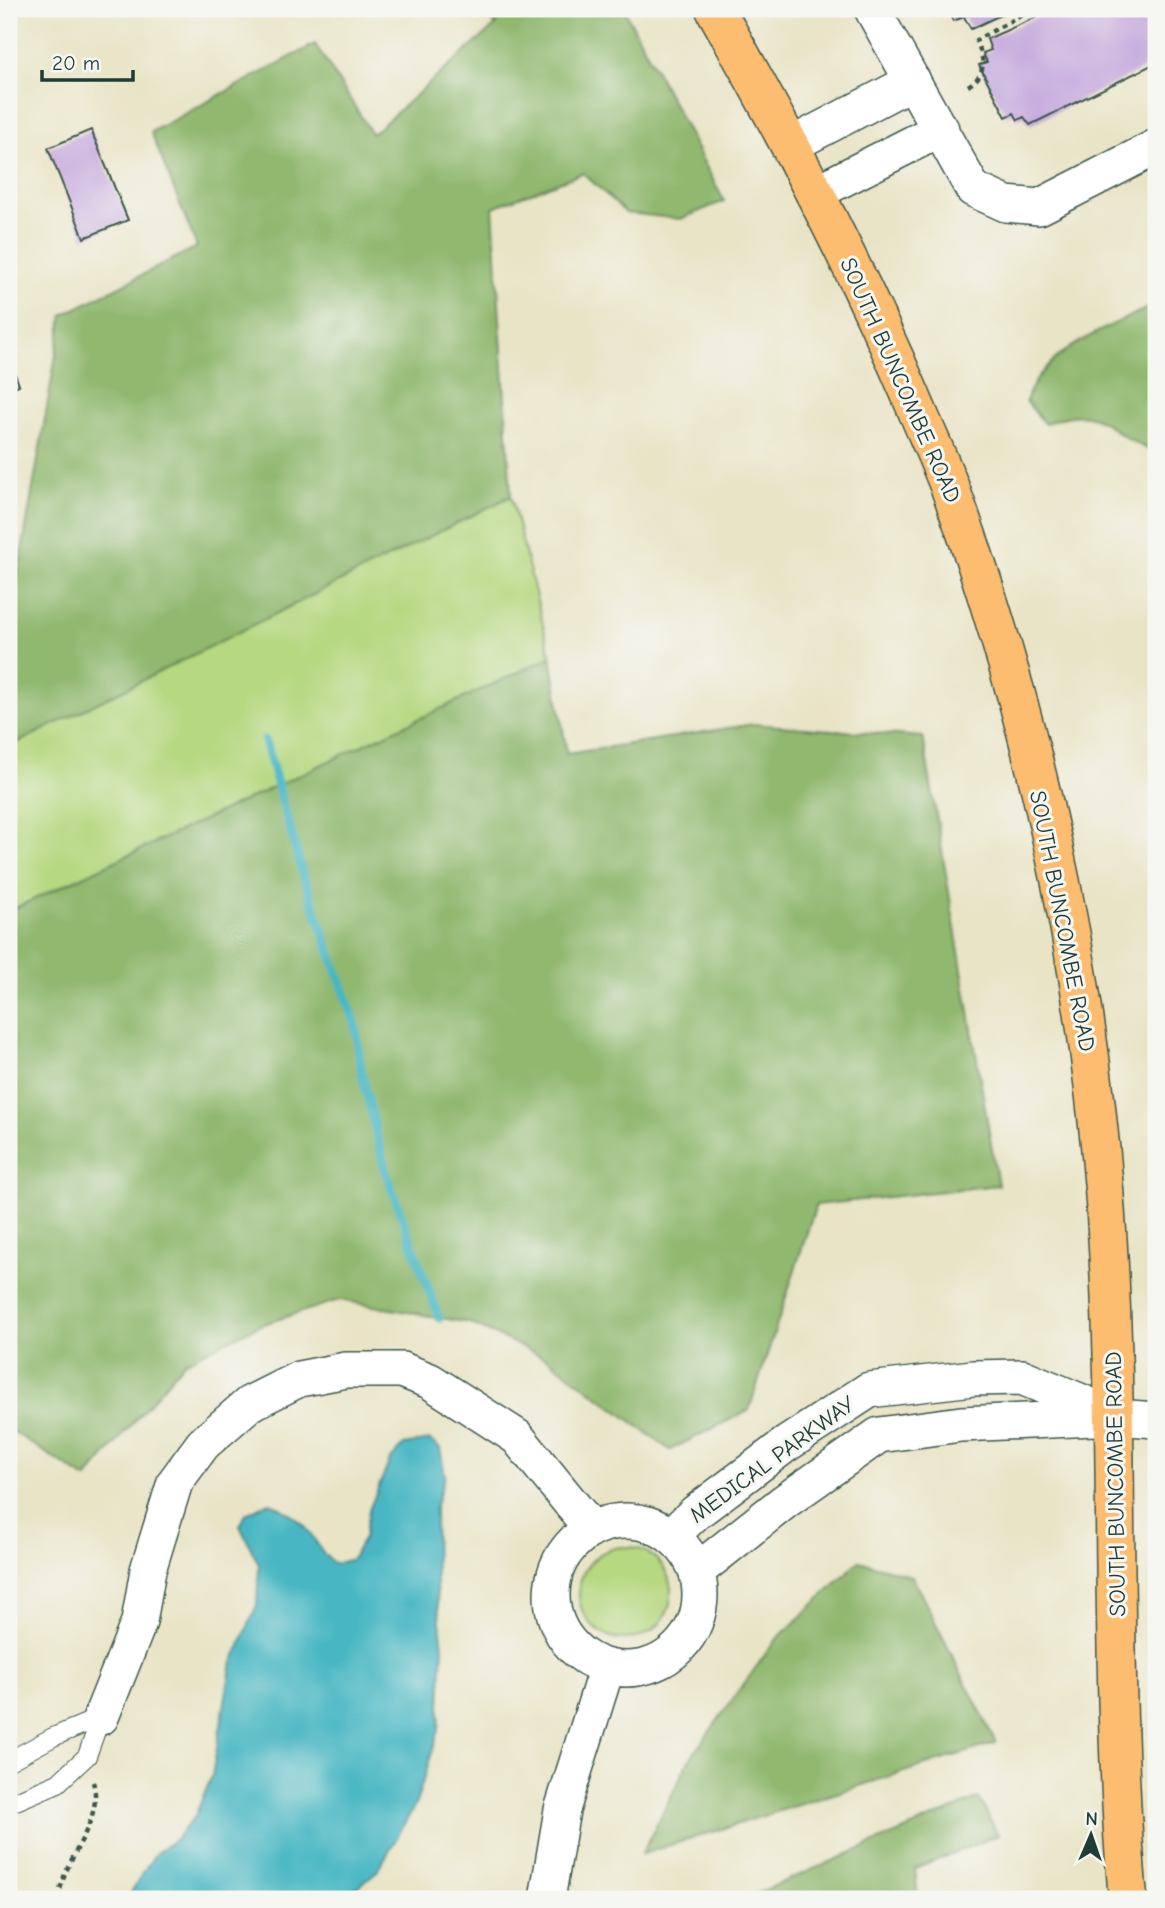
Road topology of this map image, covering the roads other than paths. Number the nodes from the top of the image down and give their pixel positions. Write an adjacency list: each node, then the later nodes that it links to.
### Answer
1 (716, 9): 5 (main road, SOUTH BUNCOMBE ROAD)
2 (872, 9): 3 (street)
3 (913, 81): 4 (street); 5 (street)
4 (940, 129): 6 (street); 7 (street)
5 (789, 146): 7 (main road, SOUTH BUNCOMBE ROAD)
6 (1156, 147)
7 (815, 193): 8 (main road, SOUTH BUNCOMBE ROAD)
8 (1116, 1417): 9 (street); 11 (street, MEDICAL PARKWAY); 12 (street, MEDICAL PARKWAY); 18 (main road, SOUTH BUNCOMBE ROAD)
9 (1156, 1420)
10 (591, 1528): 11 (street, MEDICAL PARKWAY); 13 (street); 14 (street)
11 (671, 1536): 12 (street, MEDICAL PARKWAY)
12 (697, 1571): 13 (street)
13 (607, 1667): 17 (street)
14 (101, 1717): 15 (lane); 16 (lane)
15 (9, 1761)
16 (9, 1804)
17 (547, 1899)
18 (1128, 1899)

